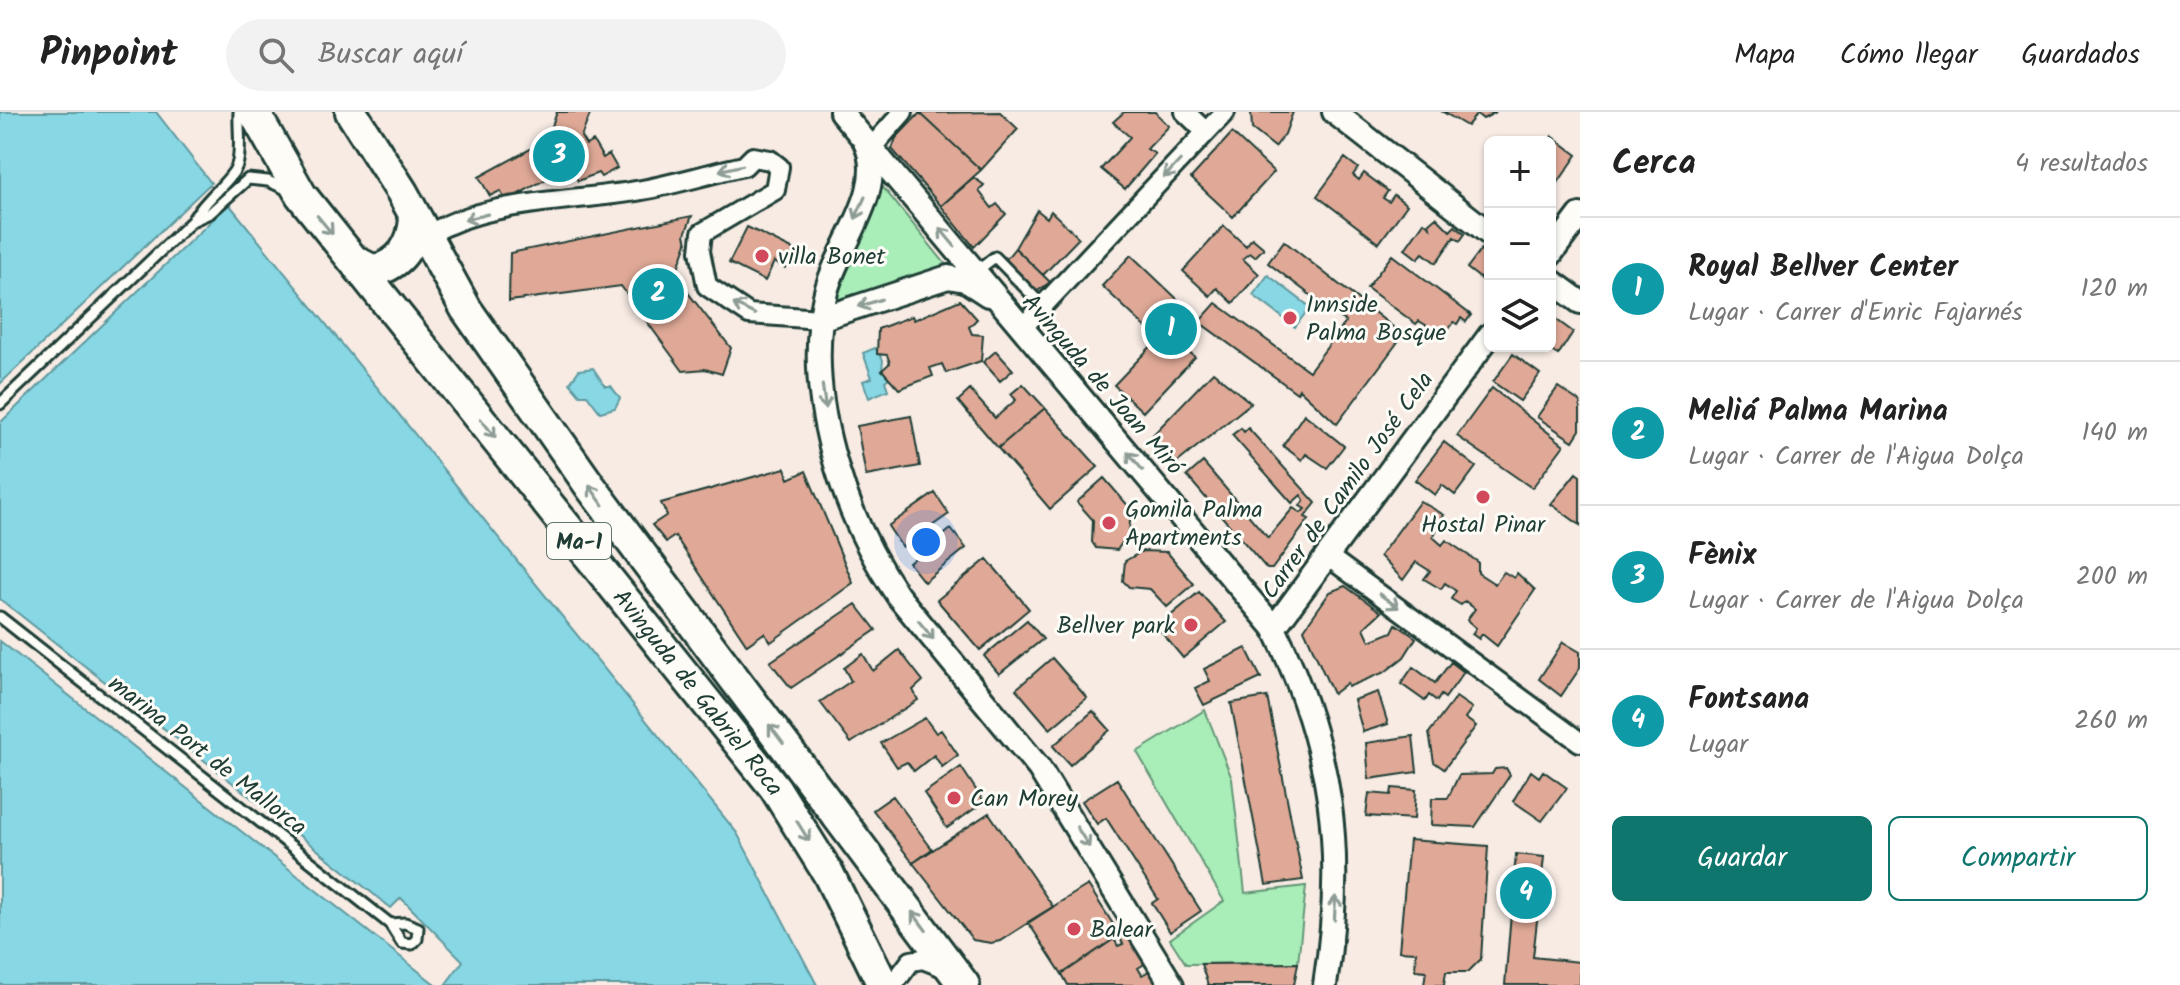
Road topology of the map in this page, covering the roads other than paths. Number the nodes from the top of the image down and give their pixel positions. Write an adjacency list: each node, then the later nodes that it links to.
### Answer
1 (239, 112): 13 (lane)
2 (254, 112): 11 (highway, Avinguda de Gabriel Roca / Ma-1)
3 (351, 112): 14 (highway, Avinguda de Gabriel Roca / Ma-1)
4 (841, 112): 10 (street, Avinguda de Joan Miró)
5 (903, 112): 10 (street)
6 (1185, 112): 9 (street)
7 (1225, 112): 9 (street)
8 (1334, 112): 15 (street)
9 (1206, 132): 23 (street, one-way to 23)
10 (867, 140): 18 (street, Avinguda de Joan Miró, one-way to 10); 25 (street, one-way to 25)
11 (301, 195): 13 (lane); 17 (highway, Avinguda de Gabriel Roca / Ma-1, one-way to 17)
12 (1580, 215): 16 (street)
13 (192, 221): 28 (lane)
14 (421, 228): 17 (highway); 19 (highway, Avinguda de Gabriel Roca / Ma-1); 25 (street, one-way to 14)
15 (1484, 229)
16 (1556, 247)
17 (356, 262): 24 (highway, Avinguda de Gabriel Roca / Ma-1)
18 (977, 271): 21 (street, Avinguda de Joan Miró); 23 (lane)
19 (446, 273): 24 (highway); 34 (highway, Avinguda de Gabriel Roca / Ma-1, one-way to 19)
20 (1556, 284): 22 (street)
21 (995, 298): 25 (street, one-way to 25); 26 (street, Avinguda de Joan Miró)
22 (1580, 302)
23 (1043, 306): 26 (street)
24 (392, 308): 35 (highway, Avinguda de Gabriel Roca / Ma-1, one-way to 35)
25 (820, 319): 37 (street, one-way to 37)
26 (1022, 328): 31 (street, Avinguda de Joan Miró, one-way to 26)
27 (1484, 343): 29 (street, Carrer de Camilo José Cela)
28 (0, 404)
29 (1326, 555): 31 (street, Carrer de Camilo José Cela); 32 (street, one-way to 32)
30 (0, 617): 33 (lane, marina Port de Mallorca)
31 (1274, 628): 38 (street, Avinguda de Joan Miró, one-way to 31)
32 (1580, 742)
33 (390, 924)
34 (961, 981): 36 (street)
35 (883, 985)
36 (893, 985)
37 (1172, 985)
38 (1325, 985)

